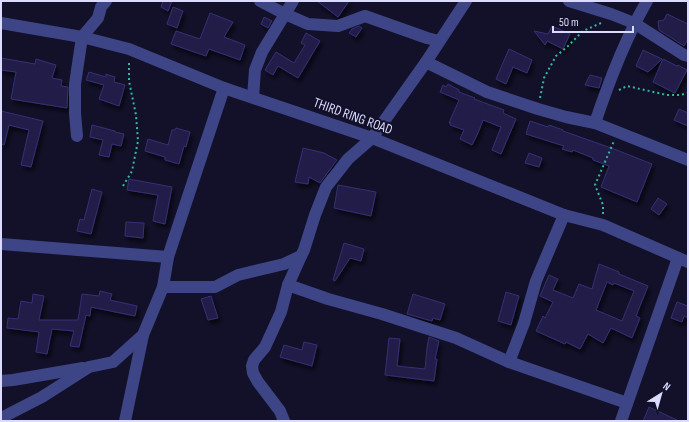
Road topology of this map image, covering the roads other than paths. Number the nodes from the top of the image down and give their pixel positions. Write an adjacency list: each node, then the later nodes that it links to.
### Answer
1 (106, 1): 10 (street)
2 (260, 1): 7 (street)
3 (293, 1): 7 (street)
4 (466, 1): 11 (street)
5 (569, 1): 9 (street)
6 (647, 1): 9 (street)
7 (285, 14): 11 (street); 15 (street)
8 (1, 23): 10 (street, THIRD RING ROAD)
9 (634, 23): 12 (street); 16 (street)
10 (82, 37): 14 (street, THIRD RING ROAD); 17 (street)
11 (439, 41): 13 (street)
12 (688, 56)
13 (426, 62): 16 (street); 18 (street)
14 (224, 88): 15 (street, THIRD RING ROAD); 23 (street)
15 (253, 97): 18 (street, THIRD RING ROAD)
16 (595, 123): 19 (street)
17 (76, 136)
18 (372, 138): 20 (street, THIRD RING ROAD); 22 (street)
19 (687, 158)
20 (564, 215): 24 (street, THIRD RING ROAD); 28 (street)
21 (1, 244): 23 (street)
22 (301, 256): 25 (street); 26 (street)
23 (168, 257): 26 (street)
24 (683, 260): 31 (street)
25 (288, 285): 28 (street); 34 (street)
26 (163, 287): 27 (street)
27 (143, 335): 29 (street); 33 (street)
28 (510, 362): 31 (street)
29 (89, 367): 30 (street); 32 (street)
30 (1, 381)
31 (627, 402): 35 (street)
32 (1, 421)
33 (125, 421)
34 (284, 421)
35 (621, 421)

